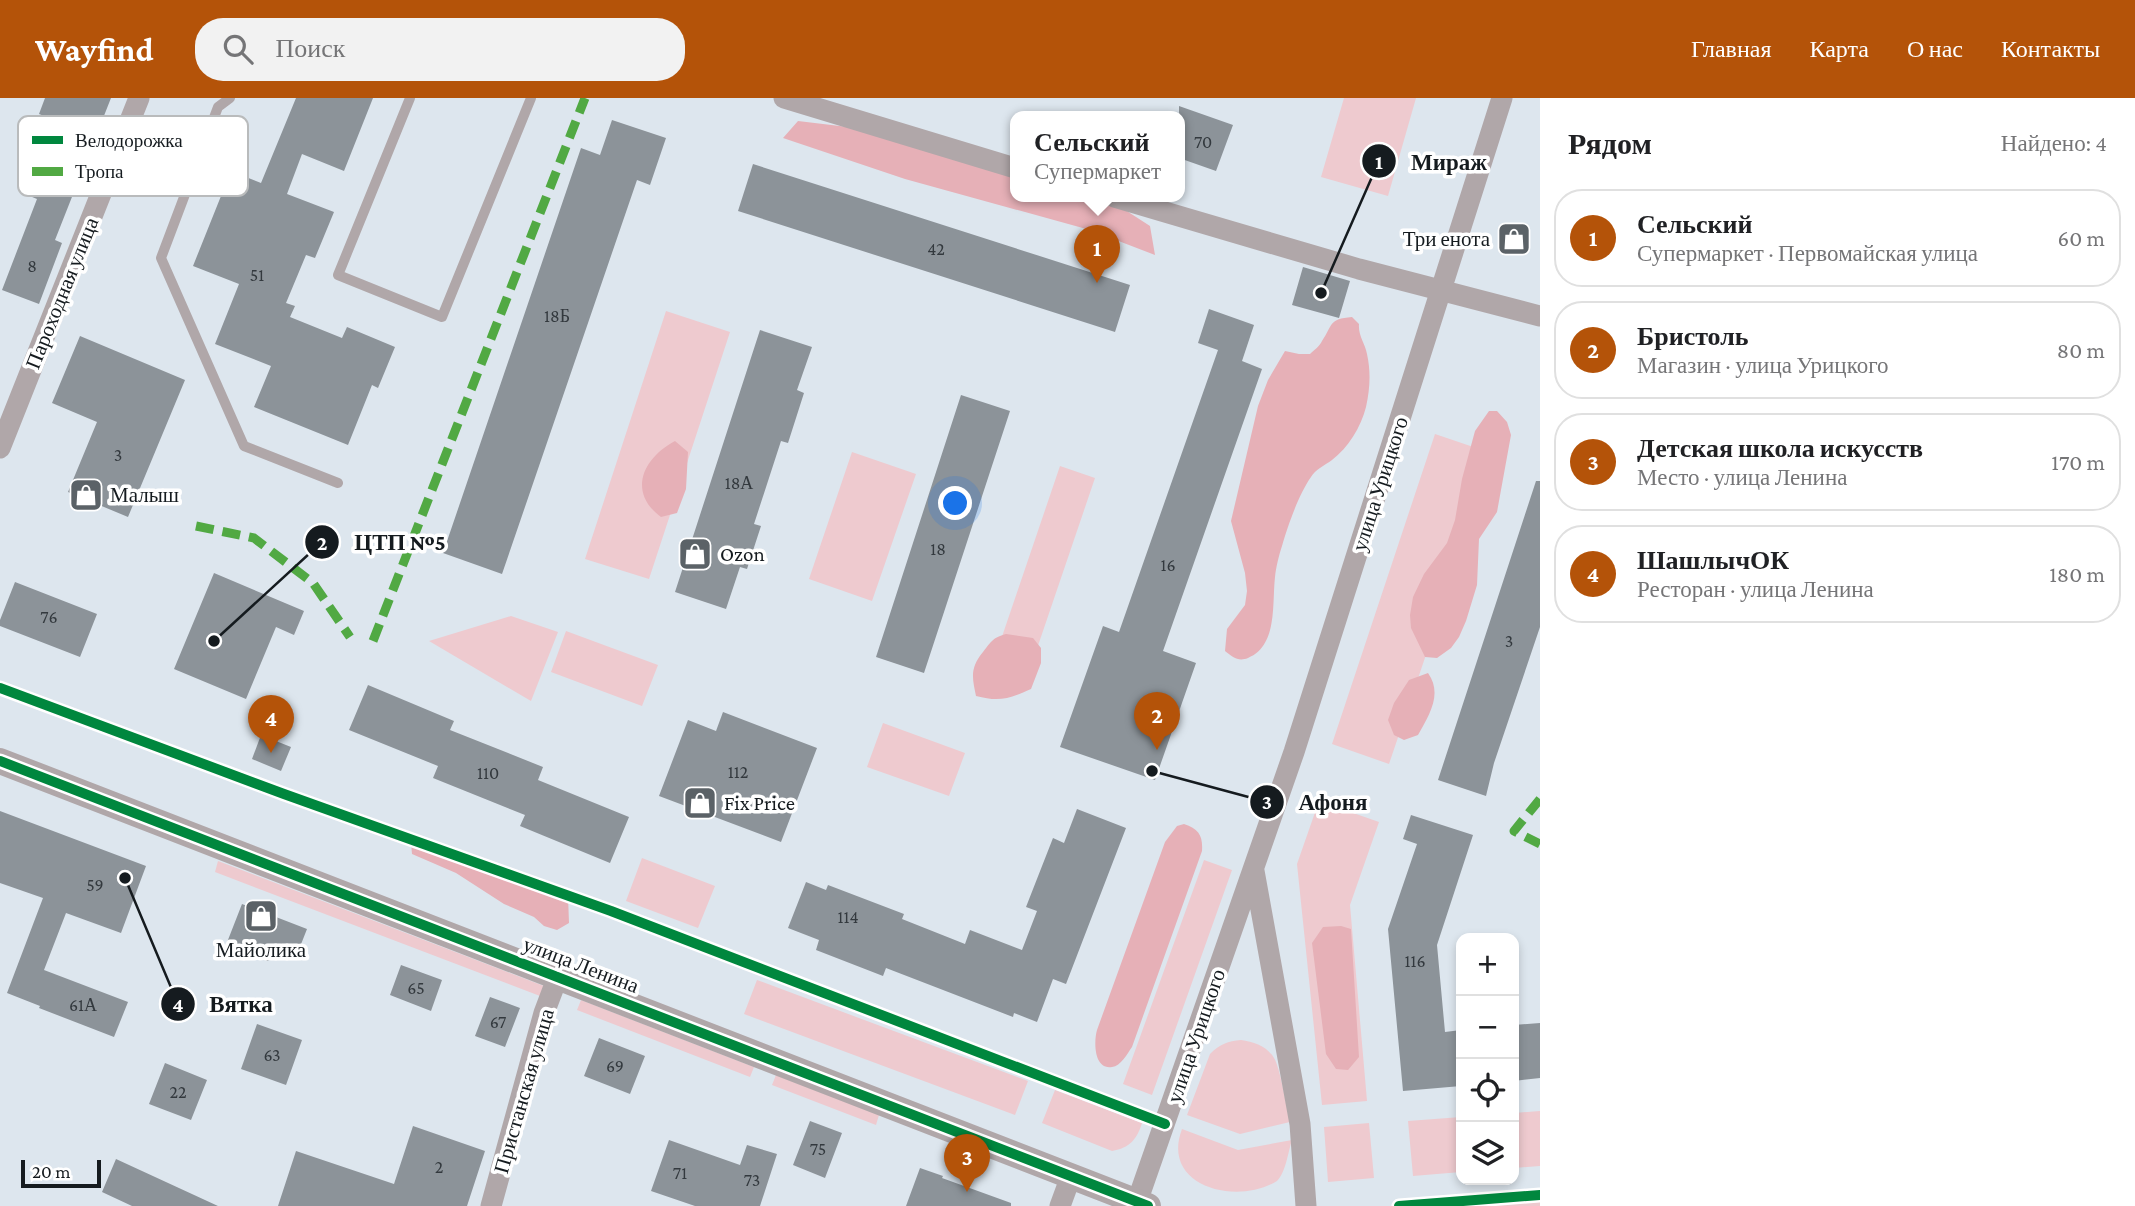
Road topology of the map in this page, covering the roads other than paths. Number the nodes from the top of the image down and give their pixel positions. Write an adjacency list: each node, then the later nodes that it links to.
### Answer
1 (139, 98): 7 (street, Пароходная улица)
2 (230, 98): 8 (lane)
3 (410, 98): 4 (lane)
4 (531, 98)
5 (784, 98): 9 (street)
6 (1502, 98): 13 (street, улица Урицкого)
7 (132, 116)
8 (215, 116)
9 (1010, 166)
10 (100, 196): 15 (street, Пароходная улица)
11 (184, 196): 16 (lane)
12 (1131, 202): 13 (street)
13 (1442, 290): 14 (street); 18 (street, улица Урицкого)
14 (1540, 316)
15 (0, 448)
16 (338, 483)
17 (0, 761): 19 (street, улица Ленина)
18 (1254, 869): 21 (street, улица Урицкого); 24 (street, улица Урицкого)
19 (558, 976): 20 (street, улица Ленина); 22 (street, Пристанская улица)
20 (1071, 1176): 21 (street, улица Ленина); 23 (street)
21 (1142, 1204)
22 (491, 1206)
23 (1060, 1206)
24 (1306, 1206)

